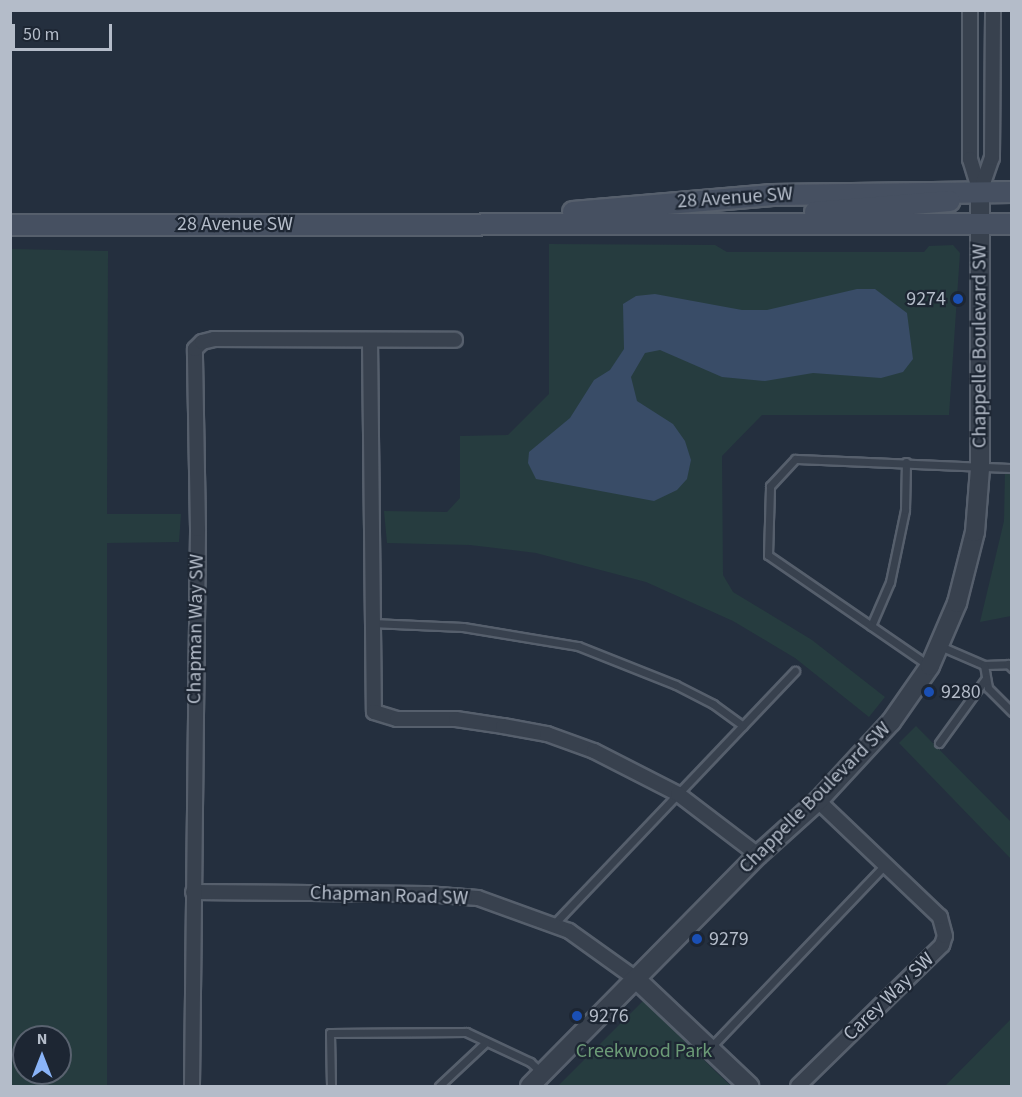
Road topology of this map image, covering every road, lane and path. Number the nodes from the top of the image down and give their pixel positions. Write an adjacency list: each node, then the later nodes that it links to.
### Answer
1 (970, 10): 3 (street)
2 (993, 10): 3 (street)
3 (980, 192): 4 (main road, 28 Avenue SW); 5 (main road, 28 Avenue SW); 6 (main road); 7 (street, Chappelle Boulevard SW)
4 (1011, 192)
5 (460, 223): 6 (main road, 28 Avenue SW); 9 (main road, 28 Avenue SW)
6 (720, 223): 7 (main road, 28 Avenue SW)
7 (980, 224): 8 (main road, 28 Avenue SW); 13 (street, Chappelle Boulevard SW)
8 (1011, 224)
9 (10, 225)
10 (370, 340): 11 (street, Chapman Way SW); 15 (street); 30 (street, Chapman Way SW)
11 (455, 340)
12 (906, 462): 13 (lane); 16 (lane); 16 (lane)
13 (980, 468): 14 (lane); 17 (street, Chappelle Boulevard SW)
14 (1011, 468)
15 (371, 623): 24 (lane); 26 (street)
16 (871, 626): 19 (lane)
17 (940, 646): 18 (lane); 19 (street, Chappelle Boulevard SW)
18 (984, 665): 20 (lane); 22 (lane)
19 (930, 666): 27 (street, Chappelle Boulevard SW)
20 (1011, 668)
21 (795, 671): 24 (lane)
22 (986, 678): 23 (lane); 25 (lane)
23 (1011, 712)
24 (743, 726): 26 (lane)
25 (939, 743)
26 (678, 794): 28 (street); 31 (lane)
27 (818, 801): 28 (street, Chappelle Boulevard SW); 29 (street, Carey Way SW)
28 (758, 855): 32 (street, Chappelle Boulevard SW)
29 (886, 864): 34 (lane); 40 (street, Carey Way SW)
30 (193, 892): 31 (street, Chapman Road SW); 36 (street, Chapman Way SW)
31 (553, 925): 32 (street, Chapman Road SW)
32 (636, 980): 34 (street); 35 (street, Chappelle Boulevard SW)
33 (486, 1042): 35 (lane); 37 (lane); 38 (lane)
34 (710, 1048): 39 (street)
35 (537, 1080)
36 (192, 1086)
37 (331, 1086)
38 (439, 1086)
39 (749, 1086)
40 (798, 1086)

